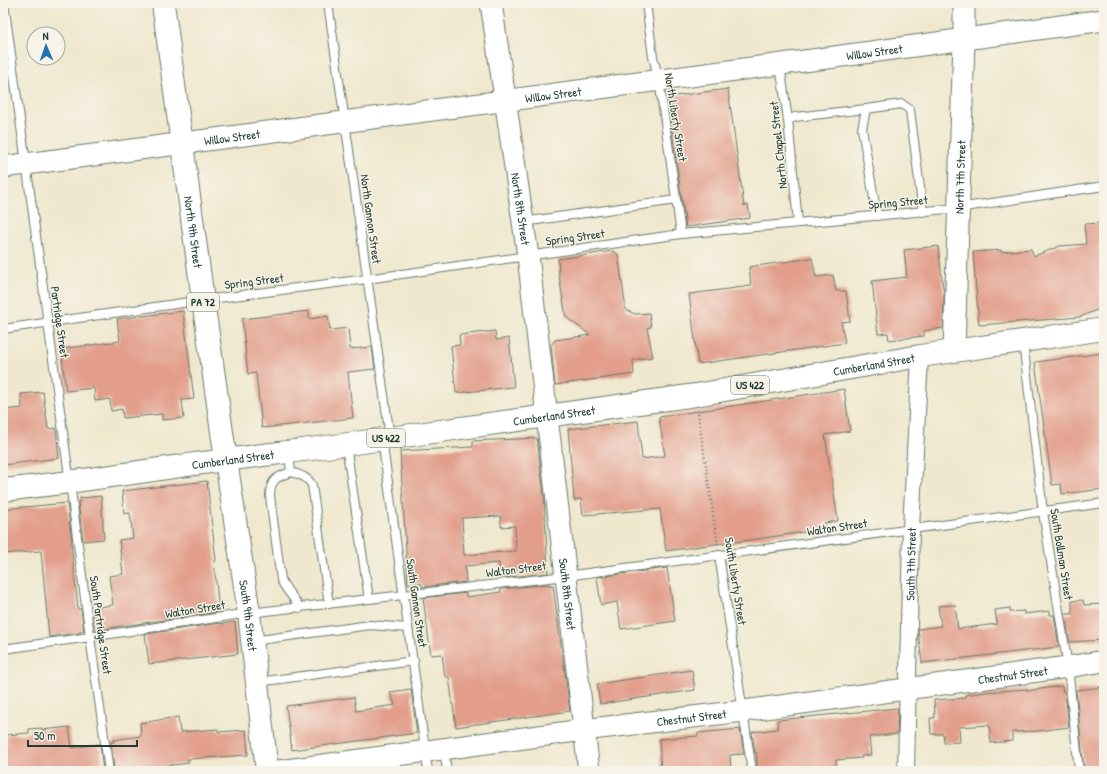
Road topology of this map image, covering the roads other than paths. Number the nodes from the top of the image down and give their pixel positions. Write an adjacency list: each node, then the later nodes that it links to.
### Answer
1 (4, 3): 16 (lane, Partridge Street)
2 (163, 3): 15 (main road, North 9th Street / PA 72)
3 (328, 3): 14 (lane, North Gannon Street)
4 (491, 3): 11 (street, North 8th Street)
5 (646, 3): 10 (lane, North Liberty Street)
6 (964, 3): 8 (street, North 7th Street)
7 (1104, 20): 8 (street, Willow Street)
8 (964, 40): 9 (street, Willow Street); 20 (street, North 7th Street)
9 (780, 64): 10 (street, Willow Street); 13 (lane, North Chapel Street)
10 (659, 80): 11 (street, Willow Street); 19 (lane, North Liberty Street)
11 (505, 101): 14 (street, Willow Street); 23 (street, North 8th Street)
12 (866, 109): 13 (lane); 21 (lane); 22 (lane)
13 (788, 120): 24 (lane, North Chapel Street)
14 (345, 122): 15 (street, Willow Street); 27 (lane, North Gannon Street)
15 (182, 143): 16 (street, Willow Street); 28 (main road, North 9th Street / PA 72)
16 (26, 164): 17 (street, Willow Street); 29 (lane, Partridge Street)
17 (3, 167)
18 (1104, 186): 20 (lane, Spring Street)
19 (676, 200): 23 (lane); 25 (lane, North Liberty Street)
20 (958, 208): 21 (lane, Spring Street); 33 (street, North 7th Street)
21 (923, 212): 22 (lane, Spring Street)
22 (877, 216): 24 (lane, Spring Street)
23 (523, 222): 26 (street, North 8th Street)
24 (798, 223): 25 (lane, Spring Street)
25 (681, 234): 26 (lane, Spring Street)
26 (528, 256): 27 (lane, Spring Street); 35 (street, North 8th Street)
27 (367, 279): 28 (lane, Spring Street); 36 (lane, North Gannon Street)
28 (203, 300): 29 (lane, Spring Street); 38 (main road, North 9th Street / PA 72)
29 (48, 323): 31 (lane, Spring Street); 40 (lane, Partridge Street)
30 (1104, 328): 32 (main road, Cumberland Street / US 422)
31 (3, 330)
32 (1023, 341): 33 (main road, Cumberland Street / US 422); 43 (lane, South Bollman Street)
33 (954, 351): 34 (main road, Cumberland Street / US 422)
34 (920, 356): 35 (main road, Cumberland Street / US 422); 44 (street, South 7th Street)
35 (546, 416): 36 (main road, Cumberland Street / US 422); 46 (street, South 8th Street)
36 (386, 438): 37 (main road, Cumberland Street / US 422); 47 (lane, South Gannon Street)
37 (346, 445): 39 (main road, Cumberland Street / US 422); 48 (lane)
38 (226, 460): 39 (main road, Cumberland Street / US 422); 40 (main road, Cumberland Street / US 422); 51 (main road, South 9th Street / PA 72)
39 (290, 462): 49 (lane); 50 (lane)
40 (70, 483): 41 (main road, Cumberland Street / US 422); 53 (lane, South Partridge Street)
41 (3, 490)
42 (1104, 503): 43 (lane, Walton Street)
43 (1043, 512): 44 (lane, Walton Street); 58 (lane, South Bollman Street)
44 (911, 529): 45 (lane, Walton Street); 60 (street, South 7th Street)
45 (719, 554): 46 (lane, Walton Street); 61 (lane, South Liberty Street)
46 (566, 576): 47 (lane, Walton Street); 62 (street, South 8th Street)
47 (404, 595): 48 (lane, Walton Street); 52 (lane, South Gannon Street)
48 (369, 599): 49 (lane, Walton Street)
49 (329, 604): 50 (lane, Walton Street)
50 (300, 608): 51 (lane, Walton Street)
51 (249, 613): 53 (lane, Walton Street); 54 (main road, South 9th Street / PA 72)
52 (408, 628): 54 (lane); 56 (lane, South Gannon Street)
53 (90, 637): 55 (lane, Walton Street); 64 (lane, South Partridge Street)
54 (252, 641): 59 (main road, South 9th Street / PA 72)
55 (3, 649)
56 (414, 661): 59 (lane); 63 (lane, South Gannon Street)
57 (1104, 661): 58 (street, Chestnut Street)
58 (1068, 667): 60 (street, Chestnut Street); 71 (lane, South Bollman Street)
59 (257, 682): 65 (main road, South 9th Street / PA 72)
60 (908, 689): 61 (street, Chestnut Street); 70 (street, South 7th Street)
61 (743, 711): 62 (street, Chestnut Street); 69 (lane, South Liberty Street)
62 (583, 730): 63 (street, Chestnut Street); 68 (street, South 8th Street)
63 (432, 757): 66 (street, Chestnut Street); 67 (lane, South Gannon Street)
64 (109, 771)
65 (267, 771)
66 (279, 771)
67 (447, 771)
68 (589, 771)
69 (752, 771)
70 (906, 771)
71 (1078, 771)

